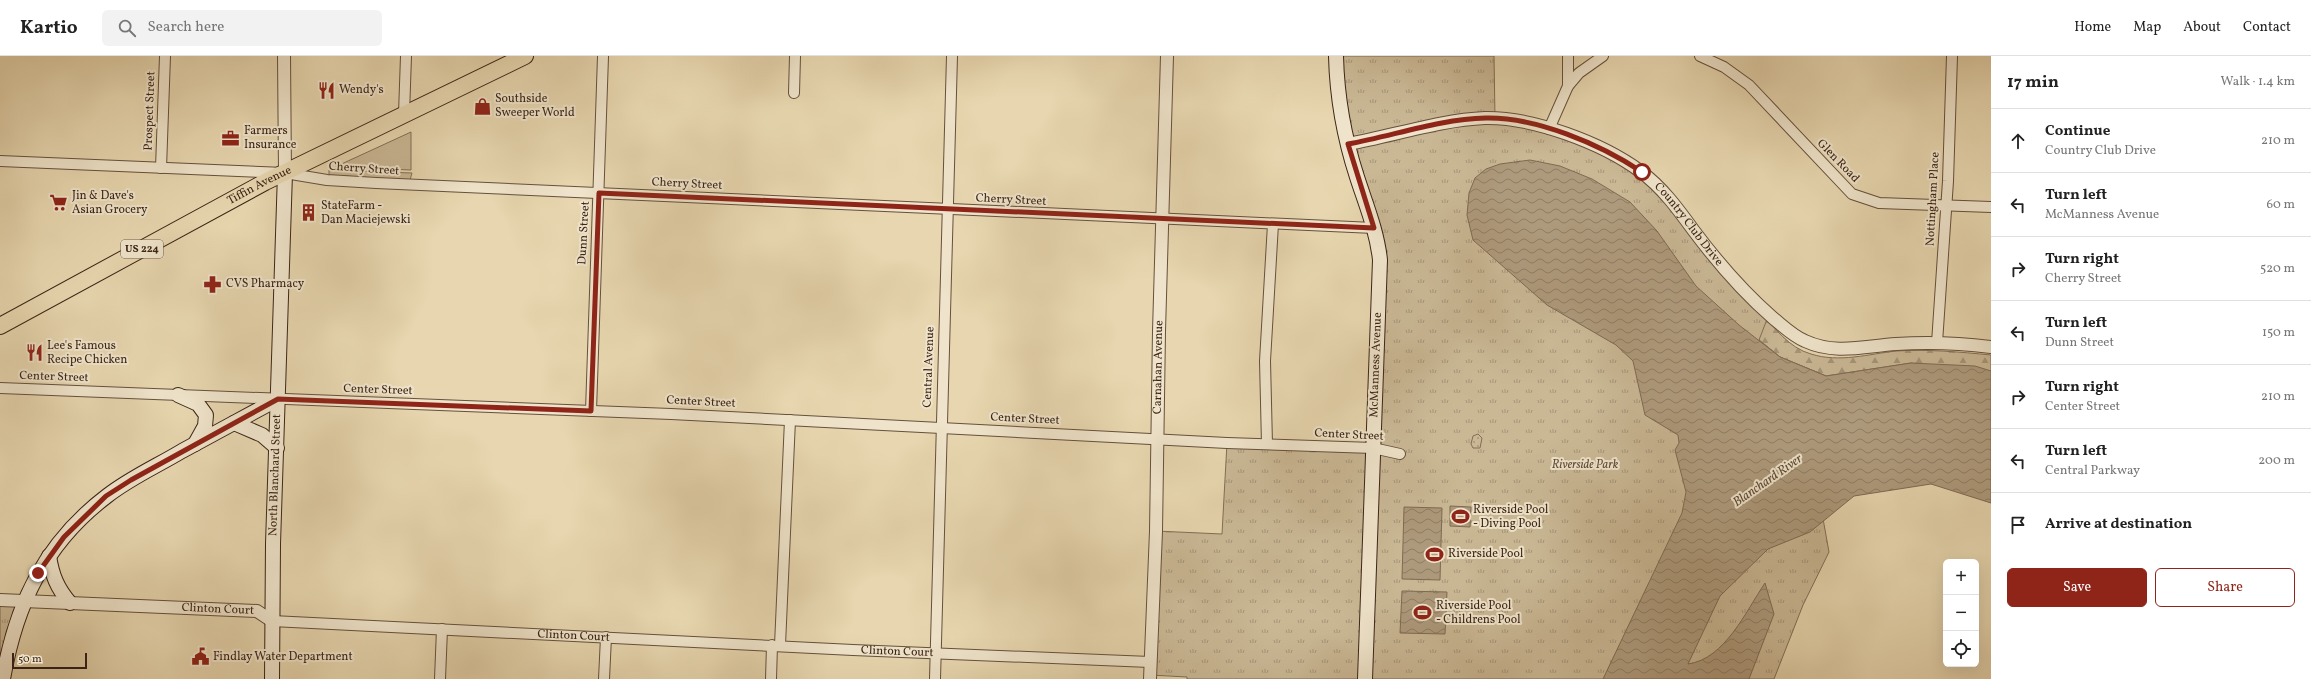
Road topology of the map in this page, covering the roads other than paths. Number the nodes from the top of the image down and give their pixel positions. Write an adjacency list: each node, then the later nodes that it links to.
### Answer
1 (165, 56): 20 (street, Prospect Street)
2 (284, 56): 21 (street, North Blanchard Street)
3 (406, 56): 16 (street)
4 (525, 56): 16 (highway, Tiffin Avenue / US 224)
5 (602, 56): 22 (street, Dunn Street)
6 (795, 56): 15 (street)
7 (952, 56): 25 (street, Central Avenue)
8 (1167, 56): 26 (street, Carnahan Avenue)
9 (1336, 56): 18 (main road, McManness Avenue)
10 (1568, 56): 14 (street)
11 (1603, 56): 14 (street)
12 (1700, 56): 23 (street, Glen Road)
13 (1952, 56): 23 (street, Nottingham Place)
14 (1568, 86): 17 (street)
15 (794, 92)
16 (404, 114): 21 (highway, Tiffin Avenue / US 224)
17 (1549, 129): 18 (street, Country Club Drive); 30 (street, Country Club Drive)
18 (1348, 144): 28 (main road, McManness Avenue)
19 (0, 161): 20 (street, Cherry Street)
20 (161, 168): 21 (street, Cherry Street)
21 (285, 172): 22 (street, Cherry Street); 29 (highway, Tiffin Avenue / US 224); 34 (main road, North Blanchard Street)
22 (599, 193): 25 (street, Cherry Street); 35 (street, Dunn Street)
23 (1946, 205): 24 (street, Glen Road); 30 (street, Nottingham Place)
24 (1991, 207)
25 (947, 210): 26 (street, Cherry Street); 38 (street, Central Avenue)
26 (1162, 220): 27 (street, Cherry Street); 39 (street, Carnahan Avenue)
27 (1273, 224): 28 (street, Cherry Street); 40 (street)
28 (1374, 228): 43 (main road, McManness Avenue)
29 (0, 326)
30 (1937, 343): 31 (street, Country Club Drive)
31 (1991, 347)
32 (0, 388): 33 (street, Center Street)
33 (178, 395): 34 (street, Center Street); 41 (main road)
34 (278, 399): 35 (street, Center Street); 37 (main road); 42 (main road, North Blanchard Street)
35 (591, 411): 36 (street, Center Street)
36 (790, 420): 38 (street, Center Street); 52 (street)
37 (234, 423): 41 (main road); 42 (main road)
38 (941, 428): 39 (street, Center Street); 53 (street, Central Avenue)
39 (1157, 439): 40 (street, Center Street); 54 (street, Carnahan Avenue)
40 (1267, 444): 43 (street, Center Street)
41 (195, 445): 45 (main road)
42 (277, 448): 49 (main road, North Blanchard Street)
43 (1373, 448): 44 (street, Center Street); 62 (main road, McManness Avenue)
44 (1400, 454)
45 (48, 556): 47 (main road); 48 (main road)
46 (0, 600): 47 (street, Clinton Court)
47 (24, 601): 48 (street, Clinton Court); 55 (main road)
48 (70, 602): 49 (street, Clinton Court)
49 (272, 621): 50 (street, Clinton Court); 56 (main road, North Blanchard Street)
50 (442, 629): 51 (street, Clinton Court); 57 (street)
51 (606, 637): 52 (street, Clinton Court); 58 (street)
52 (776, 645): 53 (street, Clinton Court); 59 (street)
53 (936, 653): 54 (street, Clinton Court); 60 (street, Central Avenue)
54 (1150, 662): 61 (street, Carnahan Avenue)
55 (3, 679)
56 (272, 679)
57 (440, 679)
58 (604, 679)
59 (771, 679)
60 (935, 679)
61 (1150, 679)
62 (1365, 679)

